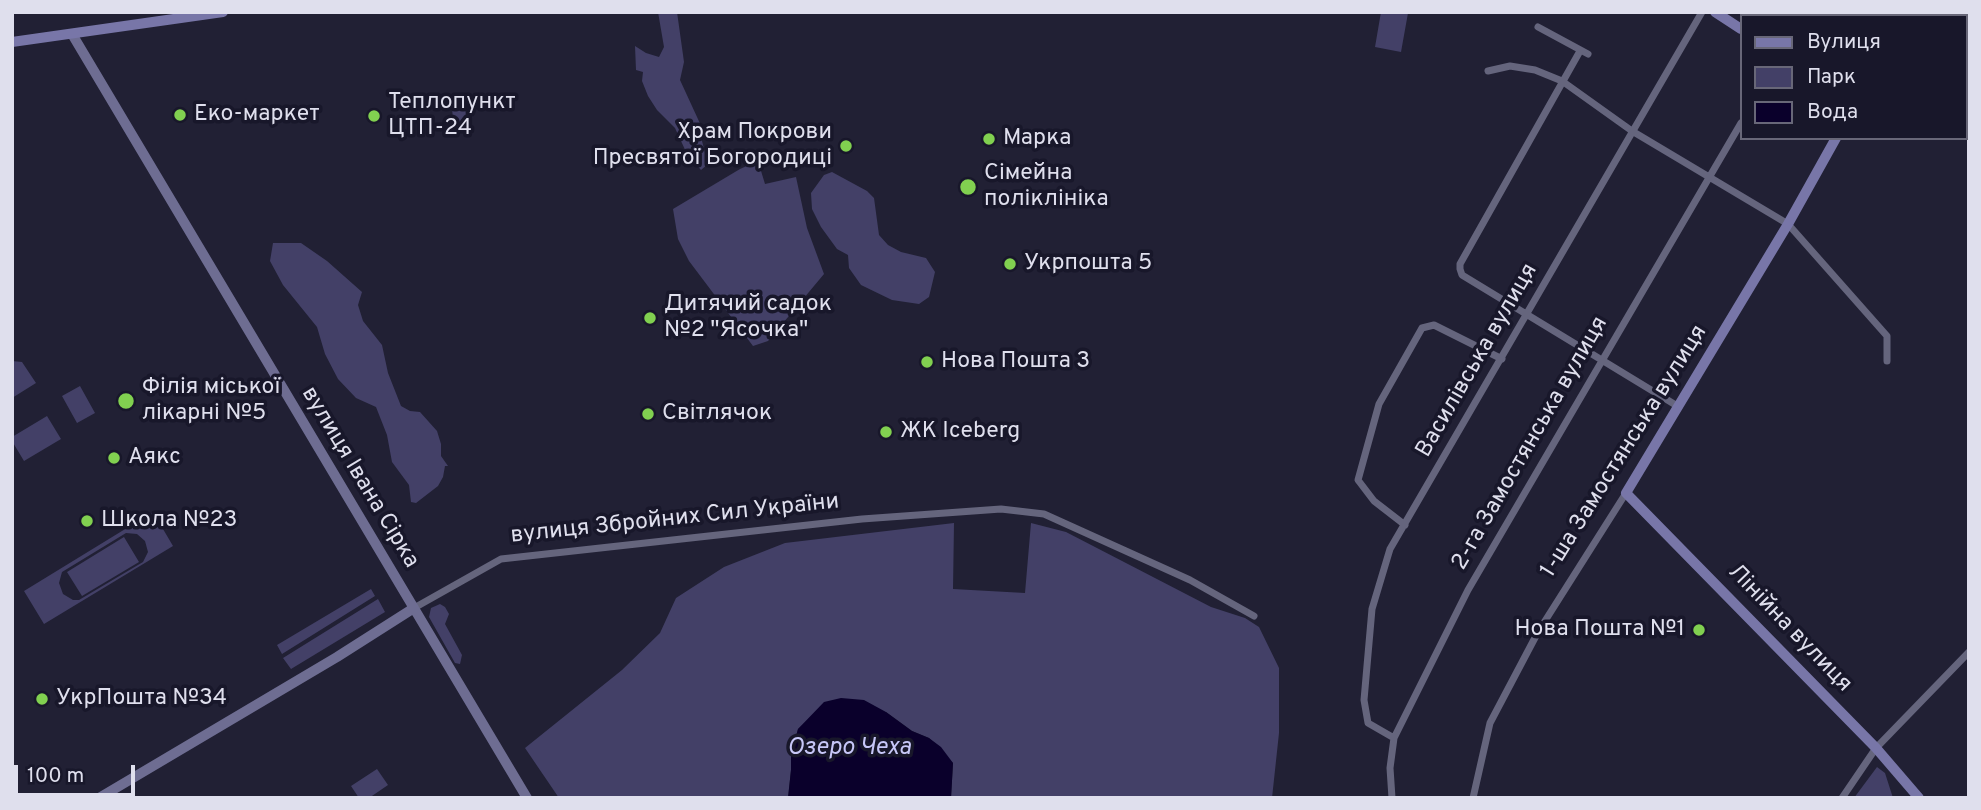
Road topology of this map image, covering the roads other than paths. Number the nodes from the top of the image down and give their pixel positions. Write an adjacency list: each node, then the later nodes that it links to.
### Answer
1 (223, 12): 6 (main road)
2 (1702, 12): 11 (street, Василівська вулиця)
3 (1715, 12): 5 (main road)
4 (1538, 27): 9 (street)
5 (1740, 28)
6 (72, 34): 7 (main road); 22 (street, вулиця Івана Сірка)
7 (12, 42)
8 (1488, 71): 9 (street)
9 (1562, 81): 11 (street); 15 (street)
10 (1740, 125): 13 (street, 2-га Замостянська вулиця)
11 (1632, 131): 13 (street); 15 (street, Василівська вулиця)
12 (1835, 140): 14 (main road, 1-ша Замостянська вулиця)
13 (1711, 176): 14 (street); 18 (street, 2-га Замостянська вулиця)
14 (1788, 224): 17 (street); 19 (main road, 1-ша Замостянська вулиця)
15 (1527, 316): 16 (street, Василівська вулиця); 18 (street)
16 (1502, 359): 21 (street, Василівська вулиця); 21 (street)
17 (1887, 360)
18 (1602, 362): 19 (street); 25 (street, 2-га Замостянська вулиця)
19 (1679, 407): 20 (main road, 1-ша Замостянська вулиця)
20 (1626, 493): 26 (main road, Лінійна вулиця); 30 (street, 1-ша Замостянська вулиця)
21 (1405, 525): 25 (street, Василівська вулиця)
22 (414, 608): 23 (street, вулиця Збройних Сил України); 27 (street, вулиця Збройних Сил України); 28 (street, вулиця Івана Сірка)
23 (1255, 616)
24 (1969, 652): 26 (street)
25 (1394, 738): 29 (street, 2-га Замостянська вулиця)
26 (1876, 748): 31 (street); 32 (main road, Лінійна вулиця)
27 (99, 798)
28 (527, 798)
29 (1392, 798)
30 (1473, 798)
31 (1842, 798)
32 (1919, 798)

